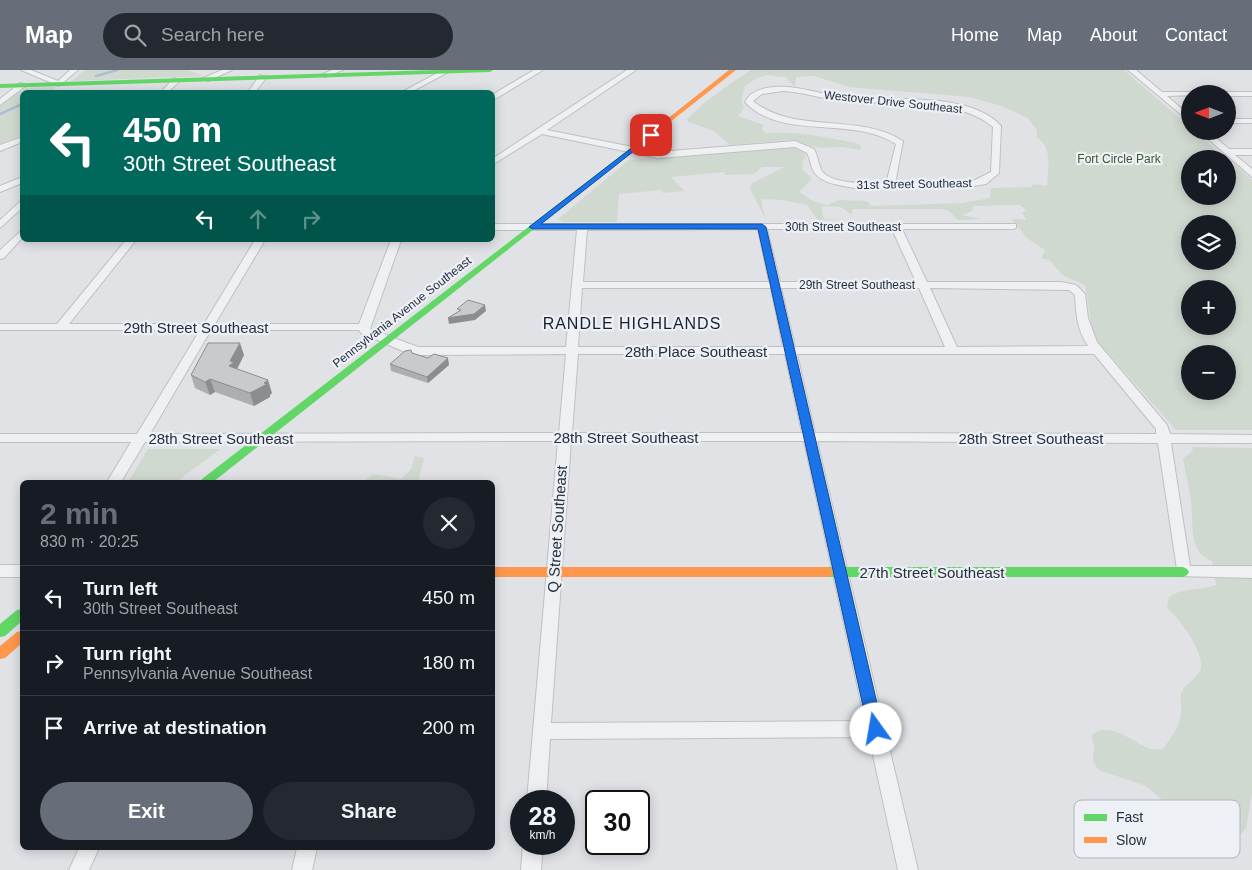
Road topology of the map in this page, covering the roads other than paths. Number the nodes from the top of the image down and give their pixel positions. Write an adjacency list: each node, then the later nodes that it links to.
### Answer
1 (25, 70): 17 (street)
2 (74, 70): 17 (street)
3 (228, 70): 13 (street)
4 (339, 70): 11 (street)
5 (490, 70): 10 (main road)
6 (539, 70): 23 (street)
7 (632, 70): 28 (street)
8 (733, 70): 32 (main road, Pennsylvania Avenue Southeast)
9 (1132, 70): 21 (street)
10 (446, 71): 11 (main road); 20 (street)
11 (325, 75): 12 (main road)
12 (264, 77): 13 (main road); 19 (street)
13 (205, 79): 14 (main road)
14 (177, 80): 17 (main road); 18 (street)
15 (23, 85): 16 (main road); 17 (main road); 24 (street)
16 (0, 86)
17 (59, 88)
18 (166, 90)
19 (253, 90)
20 (410, 90)
21 (1159, 94): 22 (street); 25 (street)
22 (1252, 94)
23 (495, 97)
24 (0, 103)
25 (1181, 112)
26 (1236, 121): 27 (street)
27 (1252, 121)
28 (540, 131): 32 (street, 31st Street Southeast); 37 (street)
29 (20, 140): 31 (street)
30 (1213, 140): 33 (street)
31 (0, 148)
32 (630, 150): 41 (street, 31st Street Southeast); 48 (main road, Pennsylvania Avenue Southeast)
33 (1224, 150)
34 (1236, 152): 35 (street)
35 (1252, 152)
36 (1236, 160): 38 (street)
37 (495, 161)
38 (1252, 174)
39 (20, 181): 42 (street)
40 (982, 182): 41 (street, 31st Street Southeast); 41 (street, Westover Drive Southeast)
41 (890, 185)
42 (0, 188)
43 (20, 205): 44 (street)
44 (0, 226): 45 (street)
45 (20, 226)
46 (1013, 226): 51 (street, 30th Street Southeast)
47 (495, 227): 48 (street, 30th Street Southeast)
48 (533, 227): 49 (street, 30th Street Southeast); 65 (main road, Pennsylvania Avenue Southeast)
49 (582, 227): 50 (street, 30th Street Southeast); 57 (street, Q Street Southeast)
50 (762, 227): 51 (street, 30th Street Southeast); 58 (street)
51 (896, 227): 59 (street)
52 (20, 235): 56 (street)
53 (129, 242): 62 (street)
54 (259, 242): 63 (street)
55 (395, 242): 64 (street)
56 (0, 256)
57 (577, 285): 58 (street, 29th Street Southeast); 67 (street, Q Street Southeast)
58 (775, 285): 59 (street, 29th Street Southeast); 68 (street)
59 (923, 285): 60 (street, 29th Street Southeast); 69 (street)
60 (1076, 290): 66 (street)
61 (0, 327): 62 (street, 29th Street Southeast)
62 (60, 327): 63 (street, 29th Street Southeast)
63 (208, 327): 64 (street, 29th Street Southeast); 72 (street)
64 (362, 327): 65 (street)
65 (387, 341): 67 (street, 28th Place Southeast); 73 (main road, Pennsylvania Avenue Southeast)
66 (1098, 350): 69 (street, 28th Place Southeast); 75 (street)
67 (572, 351): 68 (street, 28th Place Southeast); 74 (street, Q Street Southeast)
68 (790, 351): 69 (street, 28th Place Southeast); 70 (street)
69 (953, 351)
70 (810, 437): 74 (street, 28th Street Southeast); 75 (street, 28th Street Southeast); 83 (street)
71 (0, 438): 72 (street, 28th Street Southeast)
72 (141, 438): 73 (street, 28th Street Southeast); 77 (street)
73 (263, 438): 74 (street, 28th Street Southeast); 78 (main road, Pennsylvania Avenue Southeast)
74 (564, 438): 82 (street, Q Street Southeast)
75 (1165, 439): 76 (street, 28th Street Southeast); 84 (street)
76 (1252, 439)
77 (115, 480)
78 (209, 480)
79 (0, 571): 80 (street)
80 (20, 571)
81 (495, 572): 82 (main road, 27th Street Southeast)
82 (554, 572): 83 (main road, 27th Street Southeast); 91 (street, Q Street Southeast)
83 (840, 572): 84 (main road, 27th Street Southeast); 90 (street)
84 (1183, 572): 85 (street, 27th Street Southeast)
85 (1252, 572)
86 (20, 616): 87 (main road)
87 (0, 632)
88 (20, 638): 89 (main road)
89 (0, 654)
90 (876, 729): 91 (street); 99 (street)
91 (542, 731): 92 (street, Q Street Southeast)
92 (537, 790)
93 (88, 850): 96 (street)
94 (307, 850): 97 (street)
95 (532, 855): 98 (street)
96 (79, 870)
97 (302, 870)
98 (531, 870)
99 (908, 870)

